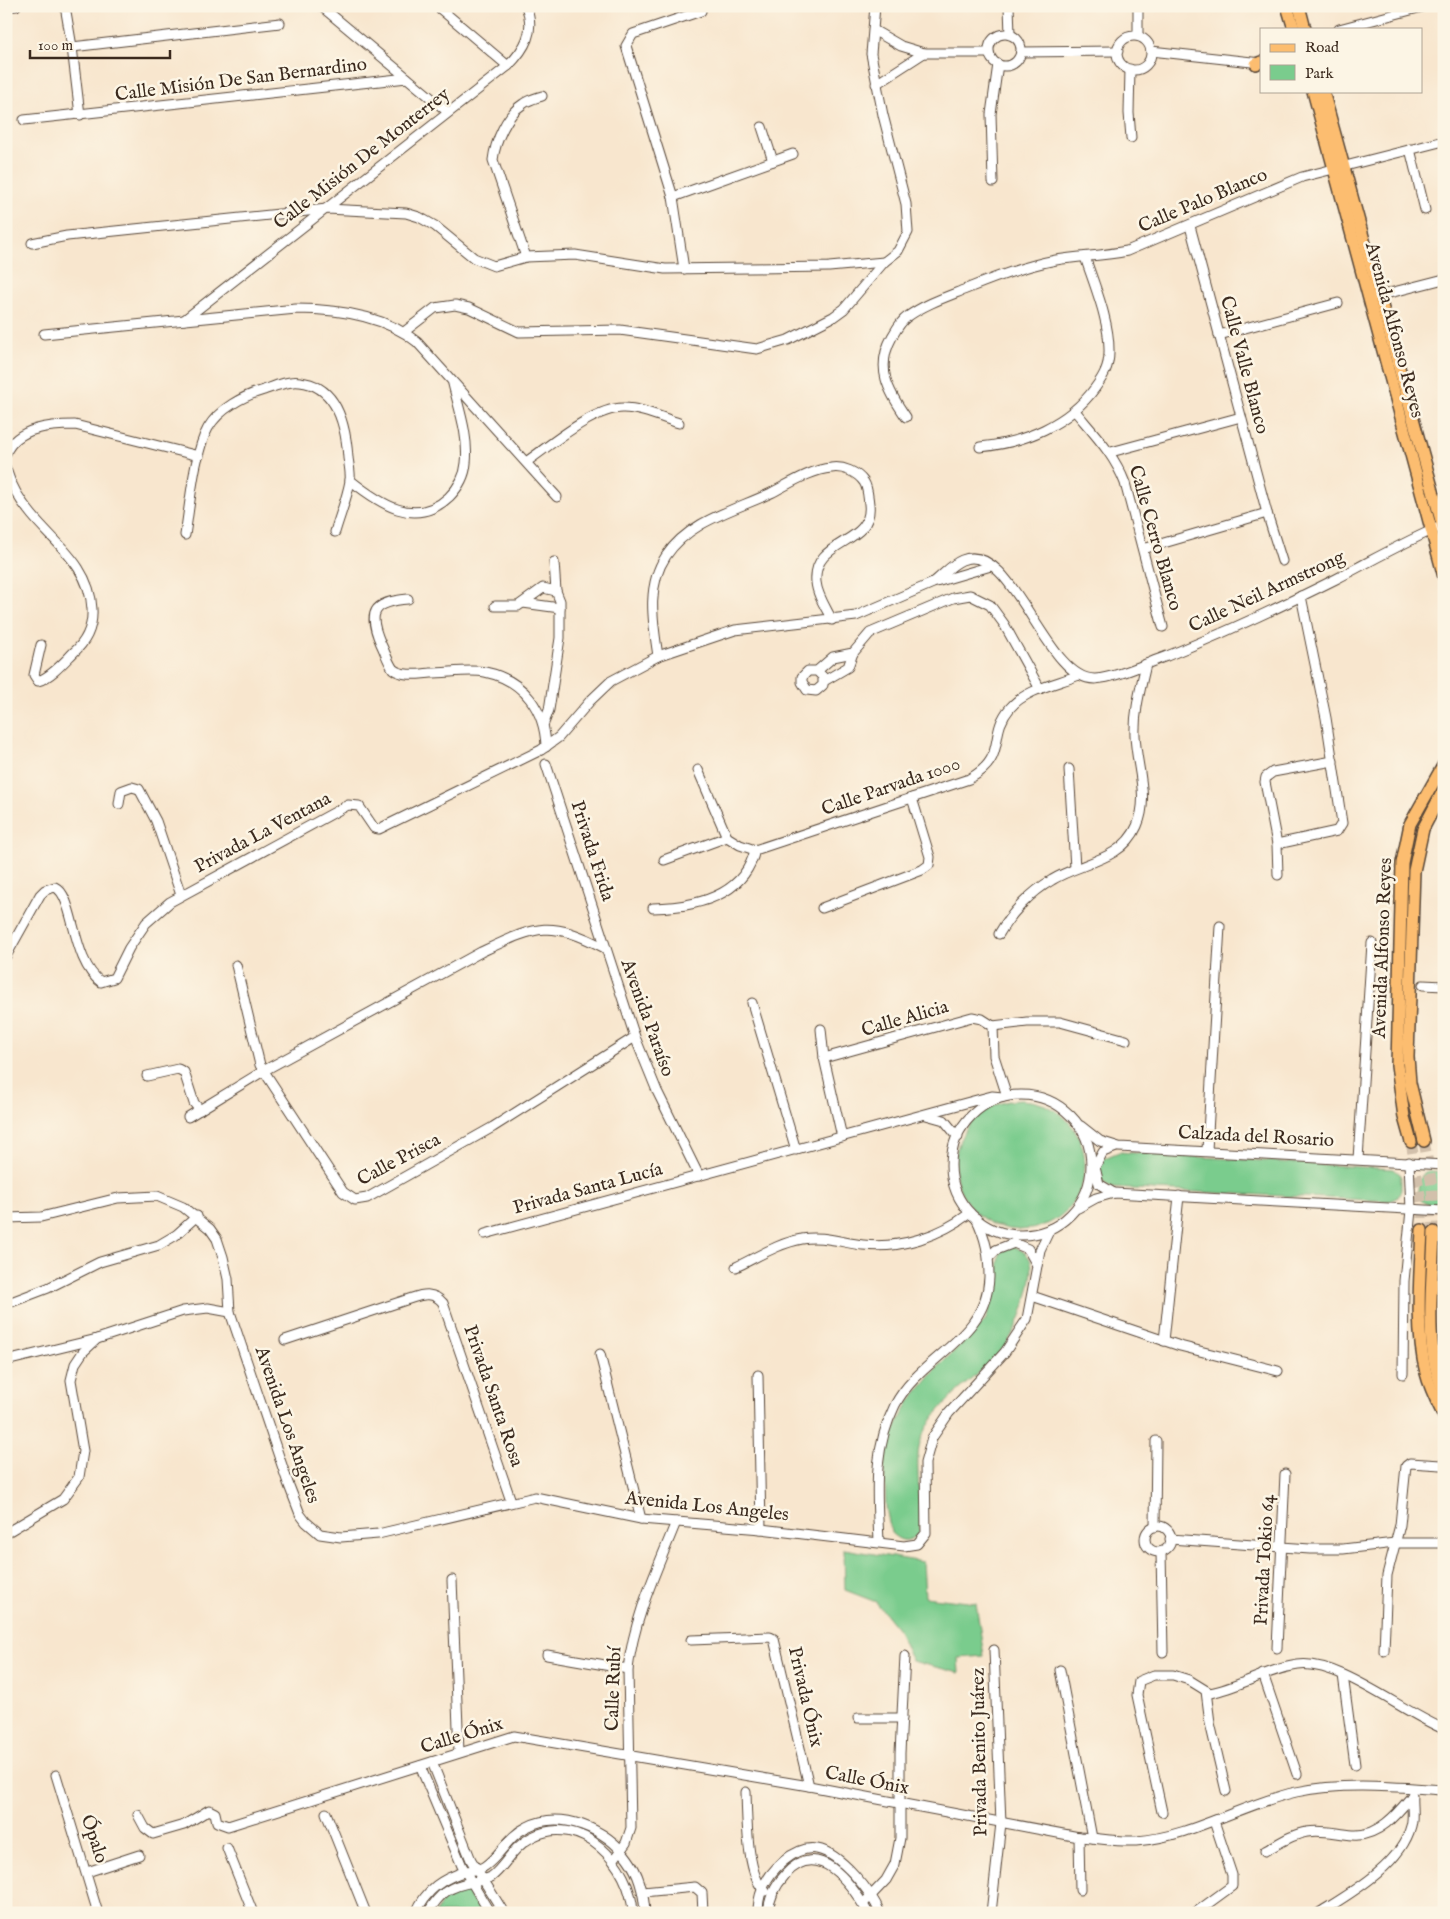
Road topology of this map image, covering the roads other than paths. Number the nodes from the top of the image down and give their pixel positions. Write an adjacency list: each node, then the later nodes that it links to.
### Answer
1 (16, 6): 13 (street)
2 (65, 6): 23 (street)
3 (322, 6): 33 (street)
4 (437, 6): 31 (street)
5 (526, 6): 31 (street, Calle Misión De Monterrey)
6 (875, 6): 20 (street)
7 (1009, 6): 21 (street)
8 (1138, 6): 22 (street)
9 (1287, 6): 17 (main road)
10 (1299, 6): 18 (main road)
11 (1426, 6): 19 (street)
12 (1443, 6): 15 (street)
13 (6, 7)
14 (701, 10): 50 (street)
15 (1444, 10)
16 (280, 22): 23 (street)
17 (1294, 28)
18 (1305, 28)
19 (1343, 28)
20 (875, 31): 27 (street); 34 (street)
21 (1010, 35): 26 (street); 28 (street)
22 (1138, 36): 24 (street); 25 (street)
23 (72, 46): 39 (street)
24 (1118, 51): 26 (street); 32 (street)
25 (1151, 51): 30 (street); 32 (street)
26 (1021, 52): 29 (street)
27 (924, 53): 28 (street); 34 (street)
28 (989, 53): 29 (street)
29 (998, 64): 49 (street)
30 (1260, 64)
31 (508, 66): 38 (street, Calle Misión De Monterrey)
32 (1130, 69): 42 (street)
33 (407, 78): 38 (street); 39 (street, Calle Misión De San Bernardino)
34 (876, 84): 57 (street)
35 (1313, 92): 48 (main road, Avenida Alfonso Reyes)
36 (1323, 92): 47 (main road, Avenida Alfonso Reyes)
37 (542, 96): 55 (street)
38 (448, 112): 51 (street, Calle Misión De Monterrey)
39 (80, 115): 40 (street, Calle Misión De San Bernardino)
40 (24, 120)
41 (762, 127): 46 (street)
42 (1131, 138)
43 (1444, 141): 44 (street, Calle Palo Blanco)
44 (1410, 149): 47 (street, Calle Palo Blanco); 52 (street)
45 (793, 154): 46 (street)
46 (773, 161): 50 (street)
47 (1345, 166): 48 (street, Calle Palo Blanco); 60 (main road, Avenida Alfonso Reyes)
48 (1333, 169): 53 (street, Calle Palo Blanco); 61 (main road, Avenida Alfonso Reyes)
49 (993, 182)
50 (673, 198): 58 (street)
51 (327, 209): 54 (street); 55 (street); 63 (street, Calle Misión De Monterrey)
52 (1425, 210)
53 (1190, 226): 56 (street, Calle Palo Blanco); 66 (street, Calle Valle Blanco)
54 (32, 243)
55 (526, 257): 58 (street)
56 (1085, 257): 68 (street); 69 (street, Calle Palo Blanco)
57 (884, 262): 58 (street); 64 (street)
58 (684, 269)
59 (1444, 279): 60 (street)
60 (1380, 295): 61 (street); 81 (main road, Avenida Alfonso Reyes)
61 (1368, 298): 82 (main road, Avenida Alfonso Reyes)
62 (1338, 303): 66 (street)
63 (183, 320): 64 (street); 65 (street)
64 (404, 332): 67 (street)
65 (44, 334)
66 (1219, 334): 70 (street, Calle Valle Blanco)
67 (452, 381): 76 (street); 78 (street)
68 (1075, 411): 72 (street); 73 (street, Calle Cerro Blanco)
69 (906, 417)
70 (1241, 417): 73 (street); 80 (street, Calle Valle Blanco)
71 (680, 423): 76 (street)
72 (980, 447)
73 (1111, 452): 85 (street, Calle Cerro Blanco)
74 (6, 453): 75 (street)
75 (199, 456): 78 (street); 84 (street)
76 (526, 462): 79 (street)
77 (6, 469): 99 (street)
78 (350, 480): 83 (street)
79 (558, 497)
80 (1267, 513): 85 (street); 86 (street, Calle Valle Blanco)
81 (1443, 527): 82 (street, Calle Neil Armstrong)
82 (1430, 530): 89 (main road, Avenida Alfonso Reyes); 92 (street, Calle Neil Armstrong)
83 (335, 532)
84 (185, 535)
85 (1143, 549): 98 (street, Calle Cerro Blanco)
86 (1282, 561)
87 (554, 562): 91 (street)
88 (991, 566): 90 (street); 90 (street); 104 (street)
89 (1444, 578)
90 (933, 583): 97 (street)
91 (556, 591): 94 (street); 96 (street)
92 (1302, 596): 102 (street, Calle Neil Armstrong); 109 (street)
93 (408, 599): 107 (street)
94 (523, 603): 95 (street); 96 (street)
95 (495, 606)
96 (560, 608): 107 (street)
97 (832, 620): 101 (street); 101 (street)
98 (1163, 627)
99 (41, 645)
100 (853, 652): 103 (street); 105 (street); 106 (street)
101 (658, 656): 108 (street)
102 (1146, 664): 104 (street, Calle Neil Armstrong); 121 (street)
103 (817, 670): 105 (street); 105 (street)
104 (1079, 675): 106 (street, Calle Parvada 1000)
105 (824, 680)
106 (1040, 690): 115 (street, Calle Parvada 1000)
107 (544, 723): 108 (street)
108 (543, 749): 123 (street, Privada La Ventana)
109 (1333, 760): 118 (street); 118 (street)
110 (546, 764): 129 (street, Privada Frida)
111 (1444, 764): 150 (main road, Avenida Alfonso Reyes)
112 (1068, 769): 121 (street)
113 (698, 770): 117 (street)
114 (1444, 789): 149 (main road, Avenida Alfonso Reyes)
115 (912, 798): 119 (street, Calle Parvada 1000); 125 (street)
116 (119, 804): 123 (street, Privada La Ventana)
117 (726, 837): 119 (street); 120 (street)
118 (1277, 844): 122 (street)
119 (755, 850): 124 (street)
120 (664, 860)
121 (1075, 868): 127 (street)
122 (1278, 875)
123 (181, 895): 130 (street, Privada La Ventana)
124 (653, 908)
125 (822, 908)
126 (1220, 926): 153 (street)
127 (999, 934)
128 (1372, 943): 154 (street)
129 (605, 948): 137 (street, Avenida Paraíso); 140 (street, Avenida Paraíso)
130 (6, 956)
131 (236, 965): 140 (street, Calle Prisca)
132 (1423, 985): 133 (street)
133 (1444, 986)
134 (752, 1003): 152 (street)
135 (993, 1026): 138 (street); 139 (street, Calle Alicia); 142 (street)
136 (821, 1029): 139 (street)
137 (635, 1037): 140 (street, Calle Prisca); 157 (street, Avenida Paraíso)
138 (1126, 1040)
139 (824, 1058): 148 (street)
140 (265, 1070): 143 (street, Avenida Paraíso)
141 (147, 1076): 143 (street)
142 (1005, 1096): 144 (street); 146 (street, Calzada del Rosario); 147 (street, Calzada del Rosario)
143 (200, 1110): 145 (street, Avenida Paraíso)
144 (924, 1115): 147 (street); 148 (street)
145 (188, 1117)
146 (1075, 1121): 151 (street, Calzada del Rosario); 160 (street, Calzada del Rosario)
147 (958, 1137): 163 (street, Calzada del Rosario)
148 (842, 1138): 152 (street)
149 (1424, 1141)
150 (1411, 1142)
151 (1119, 1147): 153 (street, Calzada del Rosario); 158 (street)
152 (796, 1150): 157 (street)
153 (1207, 1150): 154 (street, Calzada del Rosario)
154 (1358, 1159): 155 (street, Calzada del Rosario)
155 (1409, 1162): 156 (street, Calzada del Rosario); 161 (street)
156 (1444, 1165)
157 (699, 1176): 169 (street, Privada Santa Lucía)
158 (1114, 1193): 159 (street, Calzada del Rosario); 160 (street, Calzada del Rosario)
159 (1179, 1196): 161 (street, Calzada del Rosario); 178 (street)
160 (1075, 1210): 166 (street, Calzada del Rosario)
161 (1411, 1210): 162 (street, Calzada del Rosario); 183 (street)
162 (1444, 1212)
163 (973, 1215): 166 (street, Calzada del Rosario); 170 (street, Calzada del Rosario); 172 (street)
164 (197, 1216): 165 (street, Avenida Los Angeles); 174 (street); 175 (street, Avenida Los Angeles)
165 (6, 1218)
166 (1050, 1229): 171 (street)
167 (1422, 1230): 185 (main road)
168 (1434, 1232): 184 (main road)
169 (485, 1234)
170 (989, 1257): 171 (street); 196 (street, Calzada del Rosario)
171 (1037, 1265): 173 (street)
172 (736, 1267)
173 (1032, 1296): 178 (street); 196 (street)
174 (6, 1304)
175 (230, 1312): 176 (street); 189 (street, Avenida Los Angeles)
176 (97, 1339): 180 (street); 194 (street)
177 (285, 1340): 189 (street, Privada Santa Rosa)
178 (1164, 1341): 181 (street)
179 (600, 1354): 190 (street)
180 (6, 1361)
181 (1278, 1371)
182 (758, 1374): 193 (street)
183 (1403, 1374)
184 (1444, 1392)
185 (1444, 1416)
186 (1156, 1441): 192 (street)
187 (1442, 1465): 197 (street)
188 (1286, 1474): 199 (street, Privada Tokio 64)
189 (511, 1501): 190 (street, Avenida Los Angeles)
190 (641, 1519): 191 (street, Avenida Los Angeles)
191 (676, 1522): 193 (street, Avenida Los Angeles); 209 (street, Calle Rubí)
192 (1155, 1527): 195 (street); 200 (street)
193 (761, 1529): 196 (street, Avenida Los Angeles)
194 (6, 1533)
195 (1170, 1539): 199 (street); 200 (street)
196 (879, 1542)
197 (1395, 1543): 198 (street); 199 (street); 205 (street)
198 (1444, 1543)
199 (1282, 1547): 203 (street, Privada Tokio 64)
200 (1162, 1552): 206 (street)
201 (452, 1580): 217 (street)
202 (691, 1640): 224 (street, Privada Ónix)
203 (1277, 1648)
204 (994, 1650): 234 (street, Privada Benito Juárez)
205 (1384, 1651)
206 (1163, 1652)
207 (547, 1655): 209 (street)
208 (905, 1656): 215 (street)
209 (628, 1669): 218 (street, Calle Rubí)
210 (1060, 1670): 236 (street)
211 (1263, 1674): 212 (street); 213 (street); 222 (street)
212 (1343, 1675): 216 (street); 220 (street)
213 (1206, 1691): 226 (street); 230 (street)
214 (858, 1718): 215 (street)
215 (902, 1718): 229 (street)
216 (1444, 1729)
217 (459, 1752): 218 (street, Calle Ónix); 219 (street, Calle Ónix)
218 (628, 1755): 224 (street, Calle Ónix); 238 (street, Calle Rubí)
219 (432, 1762): 221 (street, Calle Ónix); 242 (street)
220 (1355, 1764)
221 (420, 1766): 232 (street, Calle Ónix); 244 (street)
222 (1297, 1774)
223 (56, 1775): 243 (street, Ópalo)
224 (809, 1786): 229 (street, Calle Ónix)
225 (1444, 1790): 228 (street, Calle Ónix)
226 (1226, 1791)
227 (746, 1792): 247 (street)
228 (1412, 1793): 233 (street, Calle Ónix); 239 (street); 269 (street)
229 (902, 1804): 234 (street, Calle Ónix); 251 (street)
230 (1162, 1812)
231 (326, 1813): 255 (street)
232 (138, 1815)
233 (1214, 1821): 236 (street, Calle Ónix); 268 (street)
234 (1001, 1822): 235 (street, Calle Ónix); 267 (street, Privada Benito Juárez)
235 (1079, 1837): 236 (street, Calle Ónix); 248 (street)
236 (1092, 1838)
237 (227, 1848): 254 (street)
238 (621, 1850): 241 (street, Calle Rubí); 242 (street); 249 (street)
239 (1265, 1851)
240 (139, 1855): 243 (street)
241 (614, 1859): 245 (street); 260 (street)
242 (477, 1869): 244 (street); 245 (street)
243 (87, 1872): 253 (street, Ópalo)
244 (465, 1872): 246 (street); 256 (street)
245 (484, 1880): 246 (street); 259 (street)
246 (470, 1882): 257 (street); 258 (street)
247 (762, 1889): 250 (street); 251 (street); 263 (street)
248 (1080, 1890)
249 (642, 1892): 261 (street); 262 (street)
250 (771, 1895): 252 (street); 264 (street)
251 (871, 1896): 252 (street); 266 (street)
252 (863, 1904): 265 (street)
253 (98, 1913)
254 (253, 1913)
255 (366, 1913)
256 (416, 1913)
257 (428, 1913)
258 (490, 1913)
259 (504, 1913)
260 (633, 1913)
261 (645, 1913)
262 (703, 1913)
263 (758, 1913)
264 (768, 1913)
265 (868, 1913)
266 (880, 1913)
267 (991, 1913)
268 (1195, 1913)
269 (1319, 1913)

